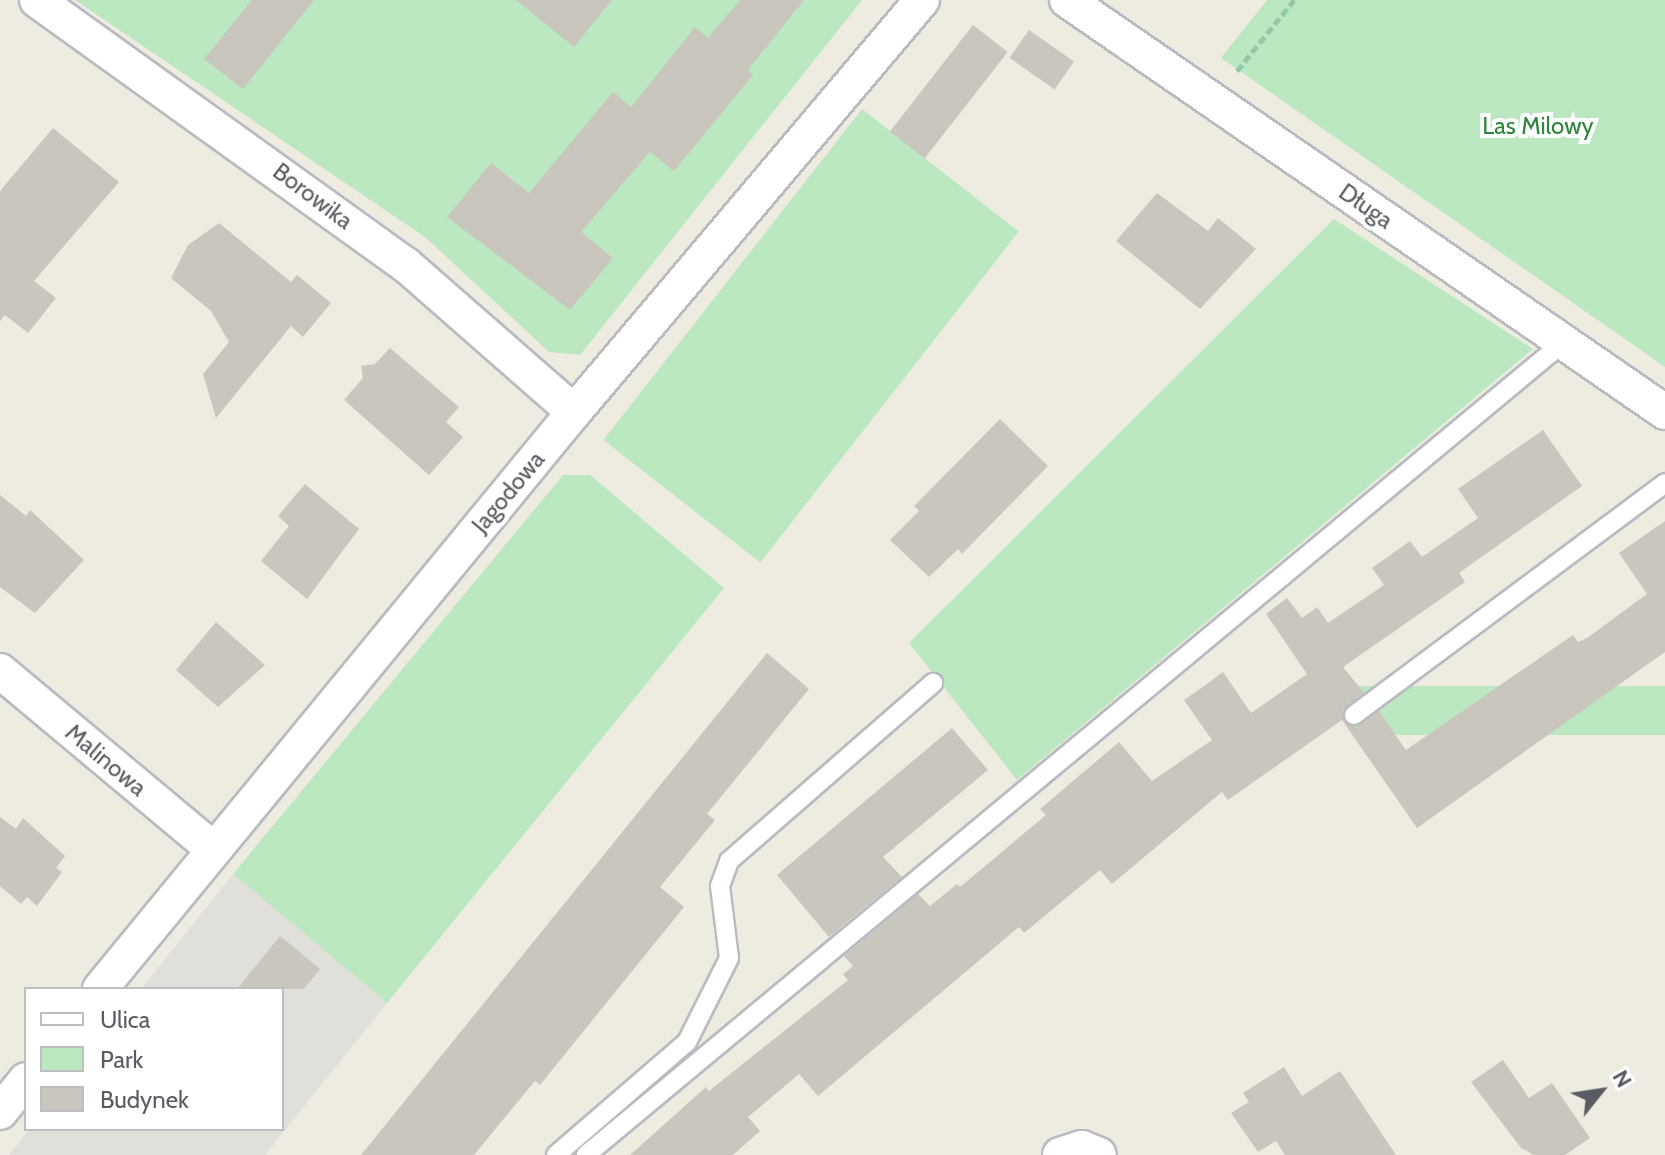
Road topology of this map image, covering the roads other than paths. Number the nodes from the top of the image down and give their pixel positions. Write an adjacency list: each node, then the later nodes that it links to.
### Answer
1 (37, 0): 5 (street, Borowika)
2 (922, 0): 5 (street, Jagodowa)
3 (1067, 0): 4 (street, Długa)
4 (1564, 342): 6 (street, Długa); 16 (lane)
5 (574, 412): 11 (street, Jagodowa)
6 (1665, 412)
7 (1665, 483): 10 (lane)
8 (0, 671): 11 (street, Malinowa)
9 (933, 683): 15 (lane)
10 (1354, 715)
11 (213, 849): 12 (street, Jagodowa)
12 (102, 987)
13 (24, 1082): 14 (street)
14 (0, 1112)
15 (556, 1155)
16 (586, 1155)
17 (1060, 1155): 18 (street)
18 (1099, 1155)

